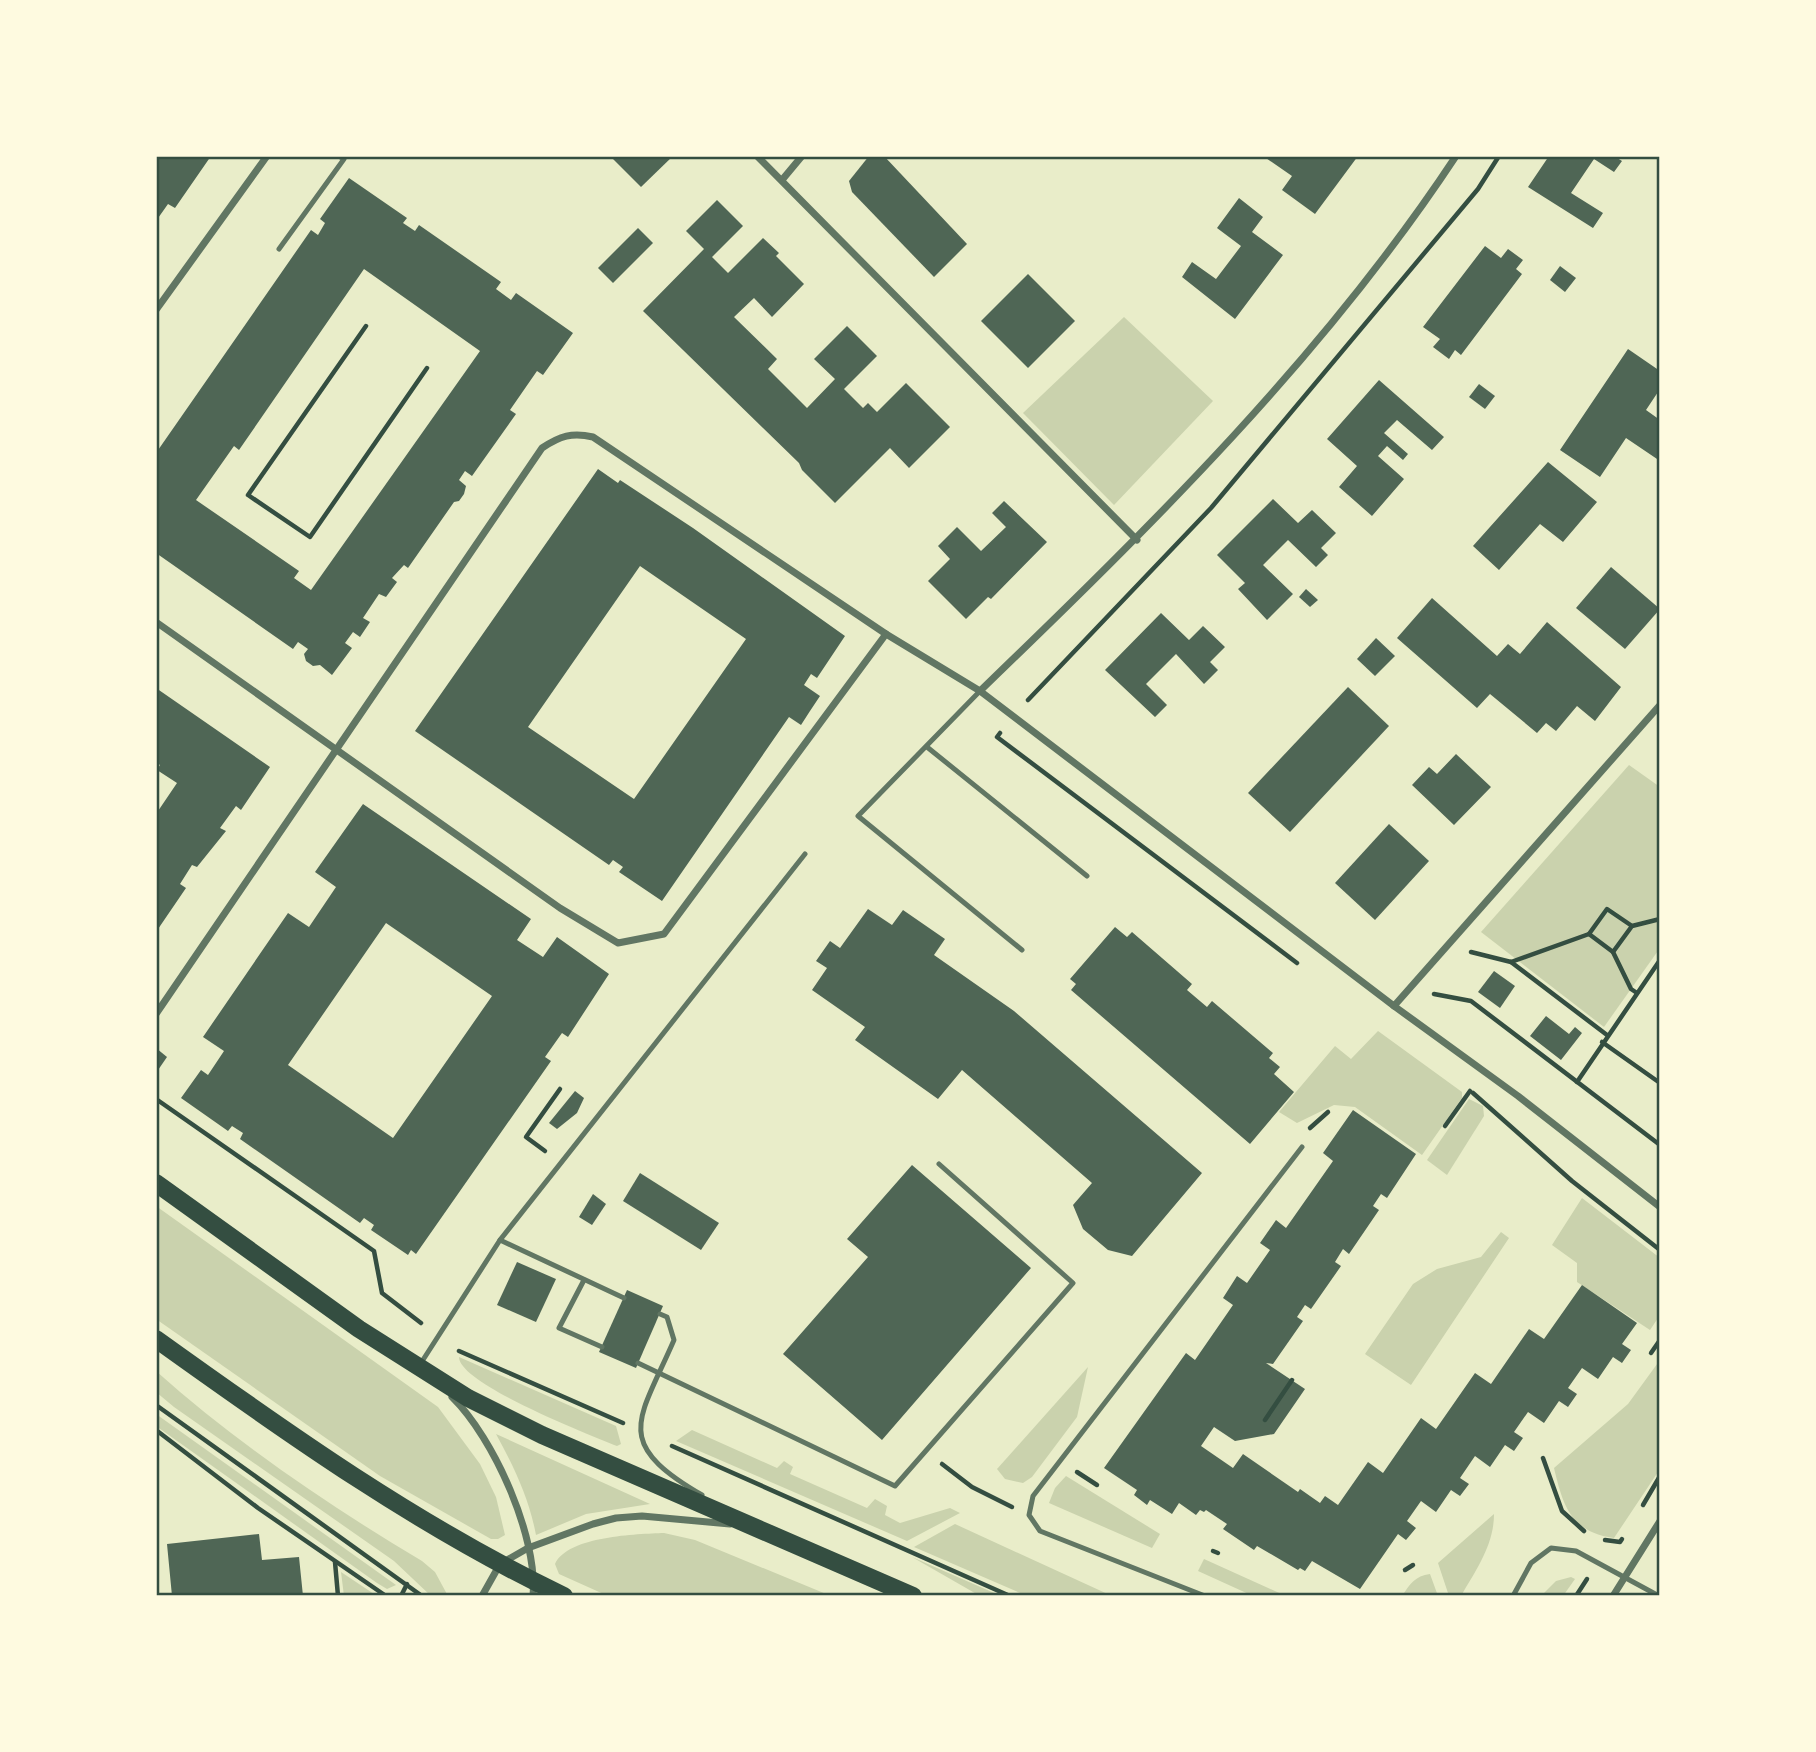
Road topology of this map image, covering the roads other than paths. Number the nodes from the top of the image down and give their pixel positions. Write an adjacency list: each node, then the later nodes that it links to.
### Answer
1 (267, 156): 8 (street)
2 (340, 156): 7 (lane)
3 (757, 156): 6 (street)
4 (802, 156): 6 (street)
5 (1456, 156): 9 (street)
6 (782, 180): 9 (street)
7 (279, 249)
8 (156, 310)
9 (1137, 540): 12 (street)
10 (156, 622): 15 (street)
11 (886, 634): 12 (street); 15 (street); 15 (street)
12 (980, 691): 14 (lane); 19 (street)
13 (1660, 705): 19 (street)
14 (928, 747): 17 (lane); 18 (lane)
15 (338, 748): 20 (street)
16 (804, 854): 25 (lane)
17 (1087, 876)
18 (1022, 950)
19 (1394, 1006): 24 (street)
20 (156, 1014)
21 (1302, 1147): 43 (lane)
22 (939, 1164): 33 (lane)
23 (156, 1183): 32 (main road)
24 (1660, 1207)
25 (500, 1240): 26 (lane); 32 (lane)
26 (584, 1280): 27 (lane); 30 (lane)
27 (624, 1298)
28 (660, 1314): 33 (lane)
29 (156, 1339): 37 (main road)
30 (602, 1347)
31 (638, 1363): 33 (lane)
32 (417, 1368): 35 (main road); 36 (street)
33 (660, 1373): 35 (lane)
34 (1660, 1521): 38 (street)
35 (762, 1531): 36 (street); 42 (main road)
36 (528, 1548): 37 (street); 39 (street)
37 (500, 1564): 39 (main road); 40 (street)
38 (1624, 1579): 44 (lane); 45 (street); 46 (lane)
39 (534, 1589): 41 (main road)
40 (482, 1596)
41 (564, 1596)
42 (913, 1596)
43 (1205, 1596)
44 (1513, 1596)
45 (1615, 1596)
46 (1659, 1596)

